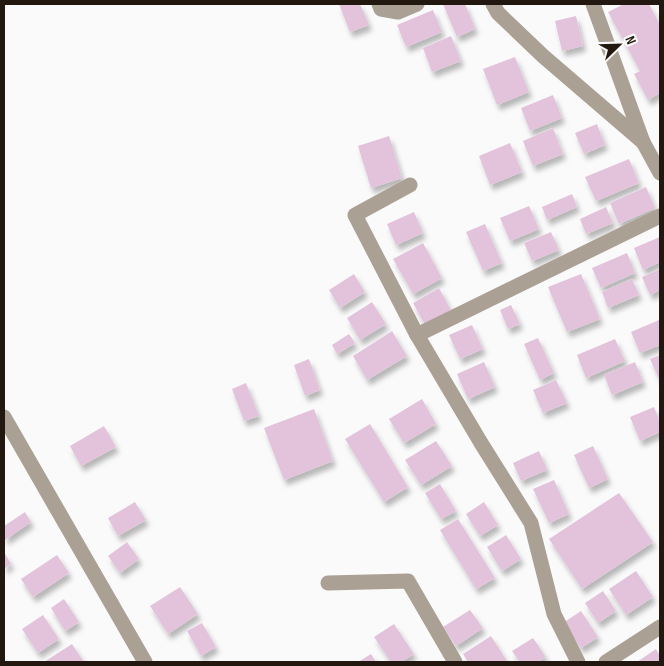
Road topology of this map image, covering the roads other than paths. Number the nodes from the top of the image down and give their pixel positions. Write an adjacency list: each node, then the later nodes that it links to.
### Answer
1 (379, 4): 2 (street)
2 (417, 4)
3 (493, 4): 5 (street)
4 (593, 4): 5 (street)
5 (643, 142): 6 (street)
6 (660, 173)
7 (410, 185): 9 (street)
8 (660, 216): 9 (street)
9 (417, 335): 15 (street)
10 (4, 417): 13 (street)
11 (328, 583): 14 (street)
12 (660, 627): 16 (street)
13 (145, 662)
14 (455, 662)
15 (578, 662)
16 (606, 662)

